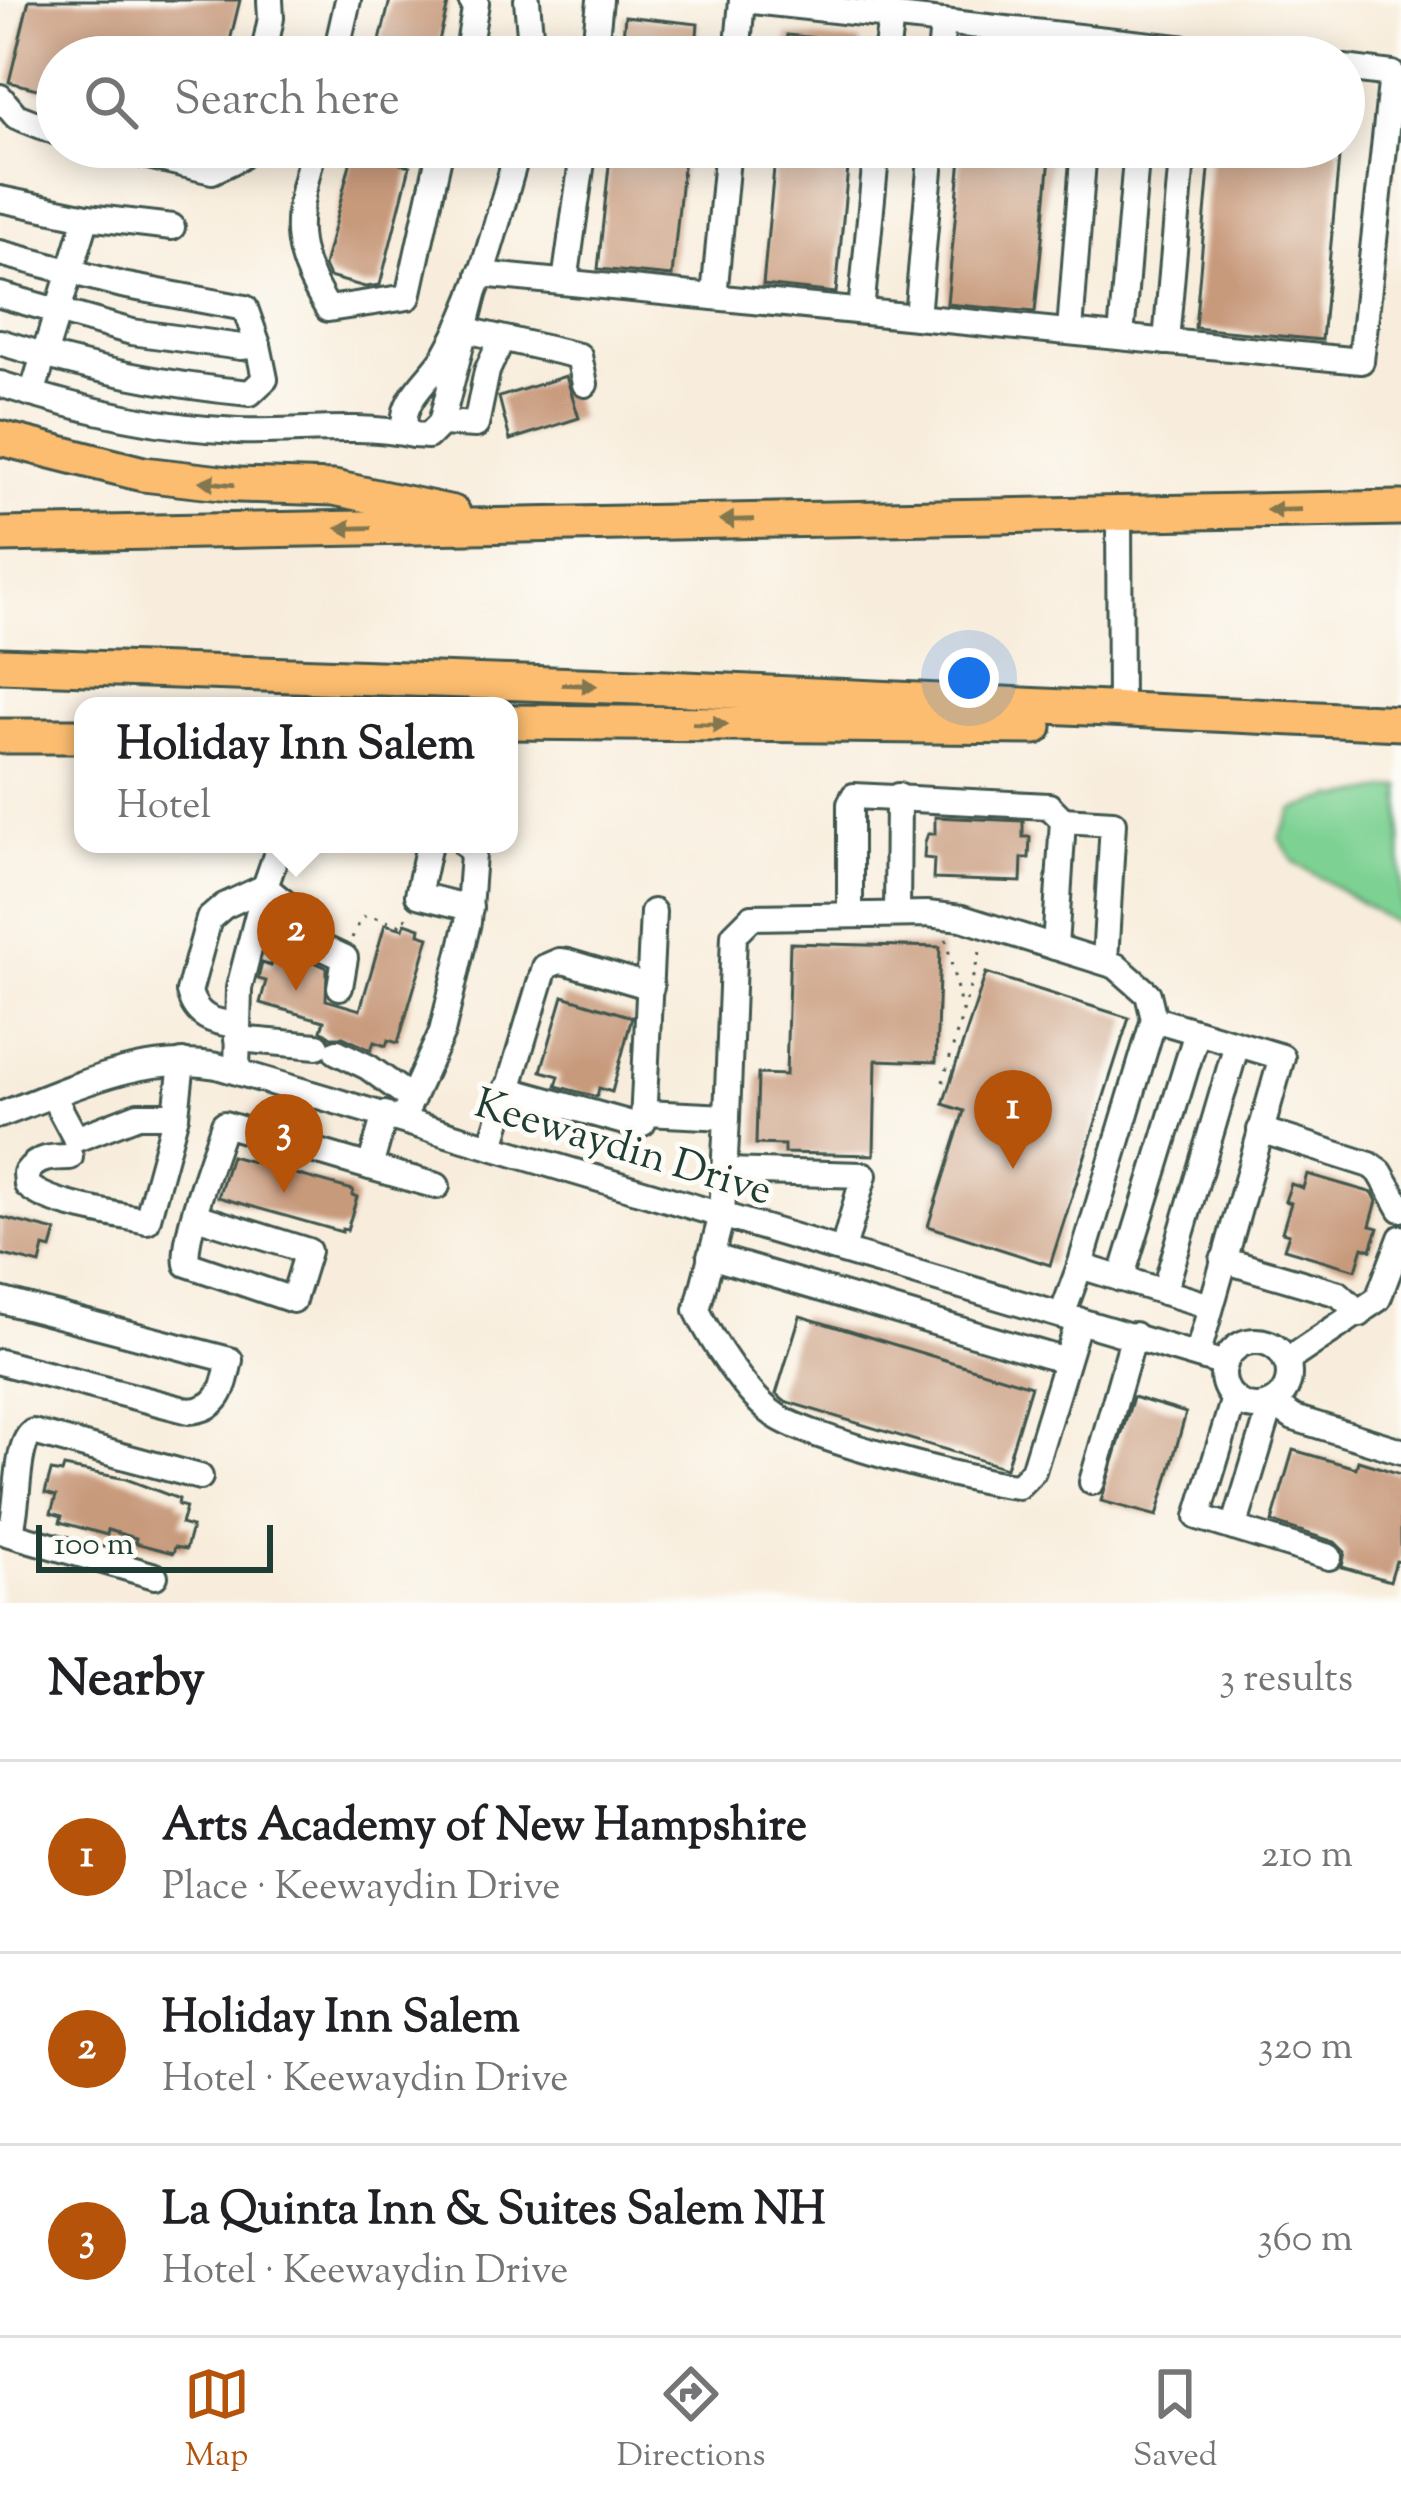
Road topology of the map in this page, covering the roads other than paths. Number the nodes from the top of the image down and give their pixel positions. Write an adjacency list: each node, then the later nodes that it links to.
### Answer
1 (270, 0): 9 (street)
2 (348, 0): 10 (street)
3 (471, 0): 11 (street)
4 (527, 0): 12 (street)
5 (599, 0): 13 (street)
6 (743, 0): 7 (street); 14 (street)
7 (891, 16): 8 (street); 15 (street)
8 (943, 22): 16 (street); 17 (street)
9 (267, 36)
10 (340, 36)
11 (470, 36)
12 (530, 36)
13 (596, 36)
14 (739, 36)
15 (889, 36)
16 (942, 36)
17 (1026, 36)
18 (1365, 71): 48 (street)
19 (0, 98): 20 (street)
20 (36, 124)
21 (309, 168): 22 (street)
22 (436, 168)
23 (512, 168): 36 (street)
24 (581, 168): 37 (street)
25 (726, 168): 39 (street)
26 (875, 168): 40 (street)
27 (930, 168): 42 (street)
28 (1082, 168): 44 (street)
29 (1135, 168): 45 (street)
30 (1181, 168): 48 (street)
31 (0, 199): 32 (street)
32 (88, 217): 33 (street); 35 (street)
33 (172, 227)
34 (0, 253): 35 (street)
35 (72, 272): 41 (street); 49 (street)
36 (477, 282): 37 (street); 43 (street); 54 (street)
37 (565, 282): 39 (street)
38 (0, 295): 41 (street)
39 (714, 297): 40 (street)
40 (861, 311): 42 (street)
41 (59, 313): 49 (street); 50 (street)
42 (917, 317): 44 (street)
43 (466, 330): 46 (street); 55 (street)
44 (1070, 331): 45 (street)
45 (1121, 337): 48 (street)
46 (500, 340): 52 (street); 55 (street)
47 (0, 342): 50 (street)
48 (1166, 342)
49 (258, 346): 50 (street)
50 (45, 356): 53 (street)
51 (0, 383): 53 (street)
52 (585, 384)
53 (32, 394): 56 (street)
54 (415, 396): 56 (street); 57 (street)
55 (441, 423): 57 (street)
56 (349, 427): 57 (street)
57 (414, 435)
58 (0, 438): 61 (highway, one-way to 58)
59 (1401, 508): 60 (highway, one-way to 60)
60 (1119, 513): 61 (highway, one-way to 61); 64 (street)
61 (513, 525): 62 (highway, one-way to 62)
62 (0, 535)
63 (0, 665): 64 (highway, one-way to 64)
64 (1120, 709): 66 (highway)
65 (518, 722): 66 (highway, one-way to 66)
66 (1400, 723)
67 (0, 736): 68 (highway)
68 (74, 736): 69 (highway)
69 (0, 747)
70 (898, 796): 71 (street); 78 (street); 79 (street)
71 (1063, 820): 80 (street); 81 (street)
72 (277, 853): 75 (street)
73 (426, 853): 76 (street)
74 (472, 853): 76 (street)
75 (265, 887): 82 (street); 85 (street); 85 (street)
76 (470, 908): 92 (street)
77 (653, 912): 83 (street)
78 (850, 914): 79 (street); 96 (street)
79 (897, 914): 80 (street)
80 (1054, 947): 81 (street)
81 (1105, 961): 84 (street)
82 (340, 987)
83 (651, 987): 90 (street); 93 (street)
84 (1154, 1019): 86 (street); 110 (street)
85 (228, 1028): 88 (street); 89 (street); 92 (street)
86 (1197, 1032): 87 (street); 111 (street)
87 (1237, 1044): 97 (street); 112 (street)
88 (192, 1063): 89 (street, Keewaydin Drive); 91 (street, Keewaydin Drive); 95 (street)
89 (237, 1071): 92 (street, Keewaydin Drive)
90 (506, 1089): 93 (street); 98 (street)
91 (53, 1096): 94 (street, Keewaydin Drive); 95 (street)
92 (400, 1111): 98 (street, Keewaydin Drive); 100 (street)
93 (646, 1113): 96 (street)
94 (0, 1115)
95 (176, 1115): 99 (street)
96 (727, 1117): 101 (street)
97 (1260, 1130): 103 (street); 109 (street)
98 (490, 1146): 104 (street, Keewaydin Drive)
99 (70, 1157)
100 (370, 1166): 102 (street); 105 (street)
101 (725, 1171): 104 (street); 107 (street)
102 (437, 1186)
103 (1401, 1209)
104 (722, 1215): 107 (street, Keewaydin Drive); 108 (street)
105 (196, 1216): 105 (street)
106 (1401, 1238): 115 (street)
107 (843, 1250): 116 (street, Keewaydin Drive)
108 (710, 1256): 119 (street); 119 (street)
109 (1223, 1260): 114 (street); 115 (street)
110 (1079, 1266): 111 (street); 116 (street)
111 (1121, 1279): 112 (street)
112 (1164, 1292): 114 (street)
113 (0, 1300): 121 (street)
114 (1210, 1306): 118 (street)
115 (1360, 1314): 120 (street)
116 (1070, 1317): 117 (street, Keewaydin Drive); 119 (street)
117 (1134, 1335): 118 (street, Keewaydin Drive); 127 (street)
118 (1198, 1353): 122 (street, Keewaydin Drive)
119 (1066, 1361)
120 (1286, 1361): 122 (street); 124 (street)
121 (0, 1362)
122 (1225, 1364): 123 (street)
123 (1234, 1398): 124 (street); 128 (street)
124 (1272, 1403): 125 (street); 128 (street)
125 (1401, 1451)
126 (200, 1477): 129 (street)
127 (1092, 1482)
128 (1234, 1528): 130 (street)
129 (5, 1532): 131 (street)
130 (1329, 1557)
131 (155, 1576)

